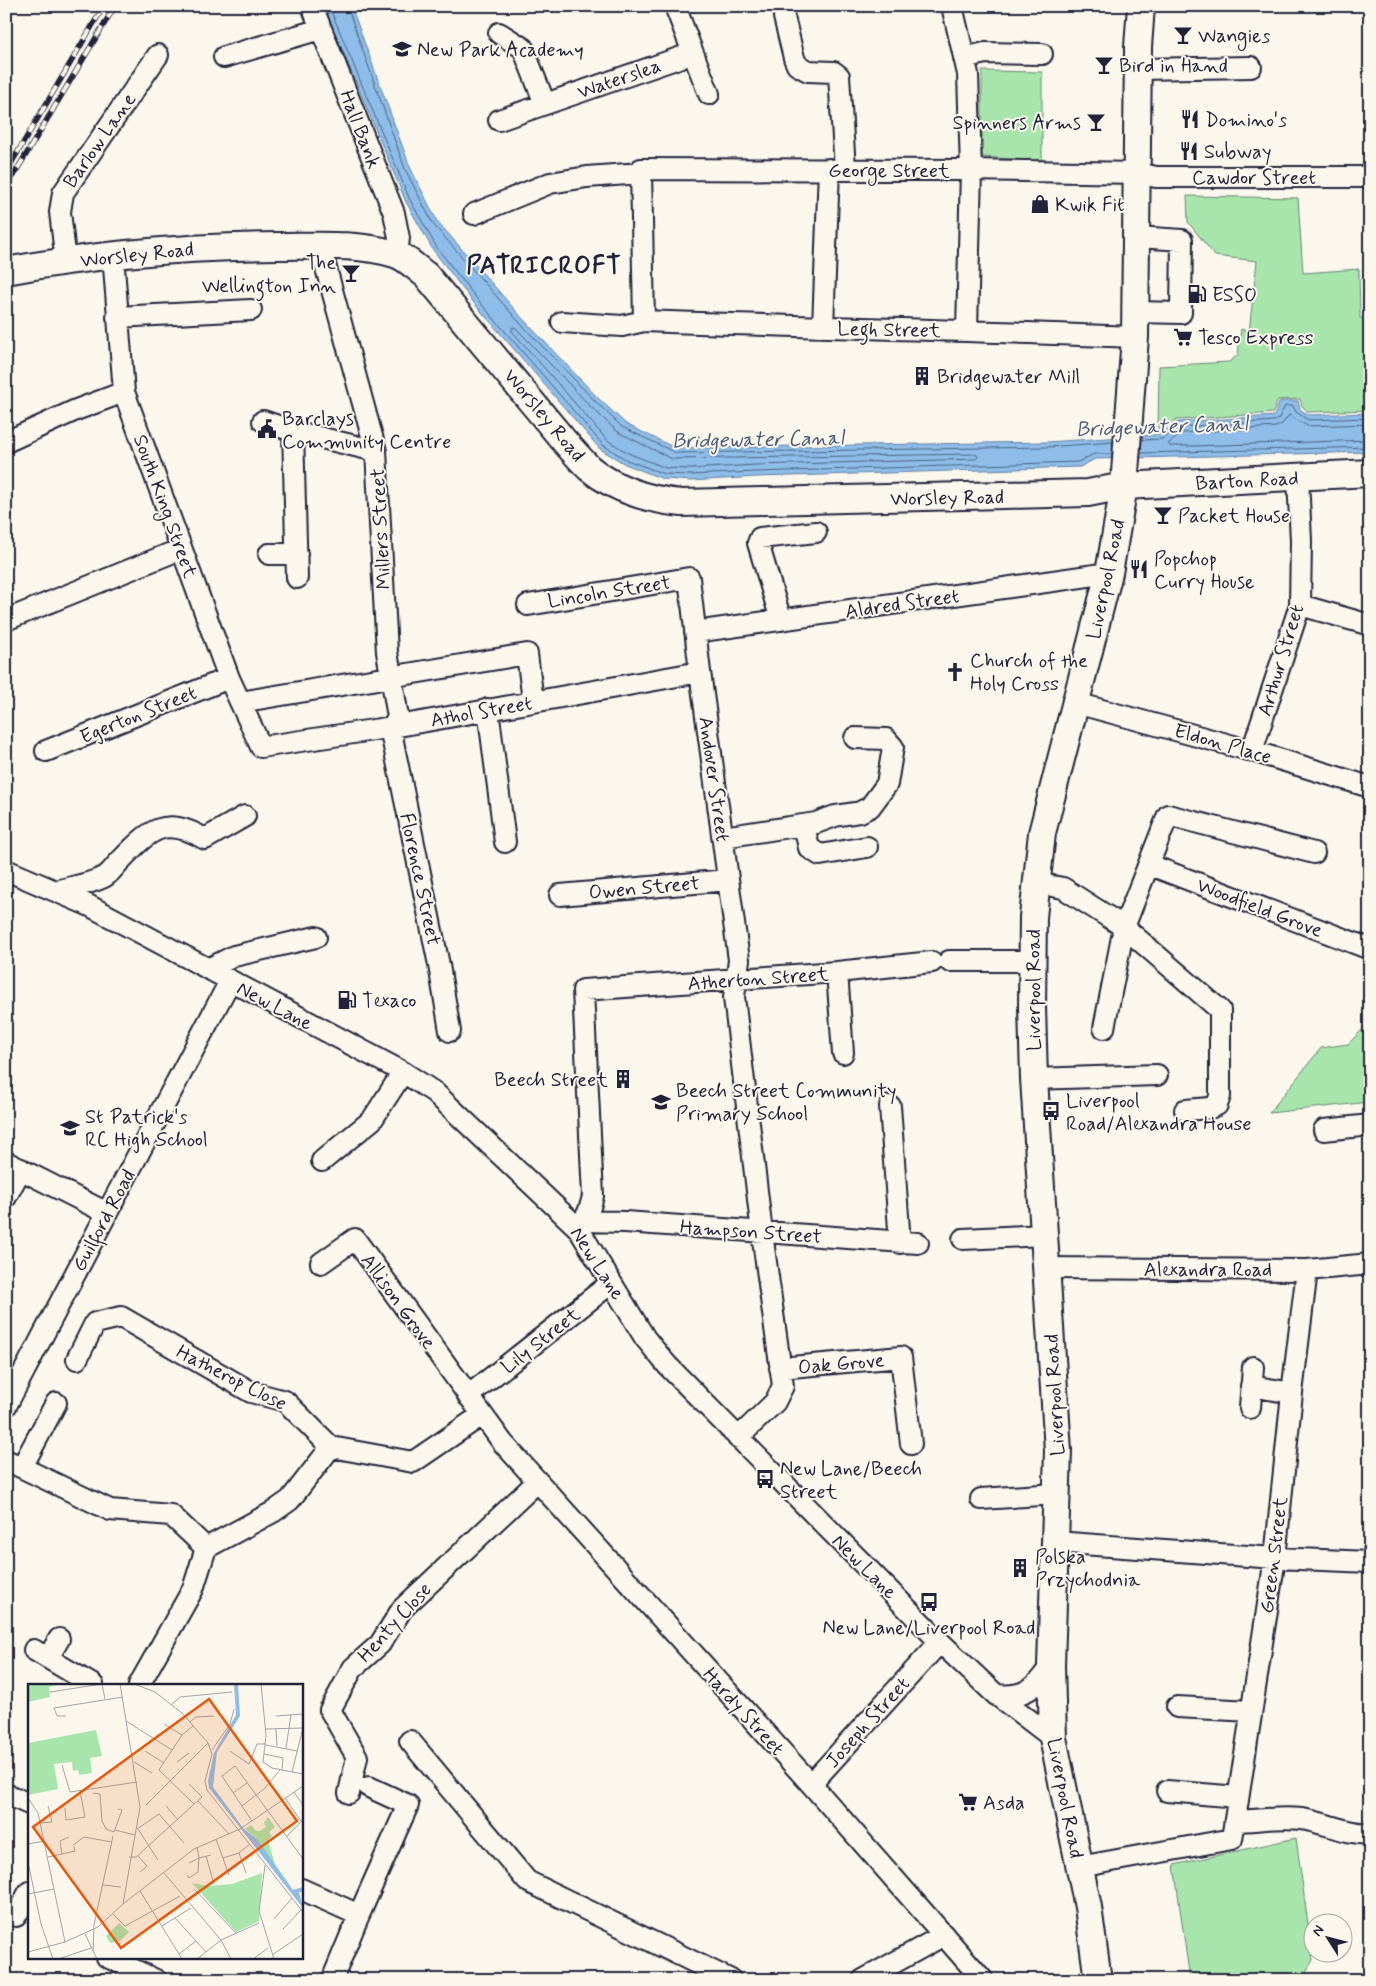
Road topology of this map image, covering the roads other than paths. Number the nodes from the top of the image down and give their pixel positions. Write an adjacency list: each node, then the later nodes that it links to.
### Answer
1 (312, 6): 6 (street, Hall Bank)
2 (675, 6): 9 (street)
3 (952, 6): 8 (street)
4 (1141, 6): 14 (main road, Liverpool Road)
5 (784, 16): 18 (street)
6 (321, 29): 12 (street); 26 (street, Hall Bank)
7 (499, 33): 16 (street)
8 (963, 51): 10 (street); 19 (street)
9 (692, 53): 15 (street); 16 (street, Waterslea)
10 (1042, 54)
11 (158, 55): 28 (street, Barlow Lane)
12 (224, 57)
13 (1251, 67): 14 (street)
14 (1139, 68): 21 (main road, Liverpool Road)
15 (709, 94)
16 (545, 104): 17 (street, Waterslea)
17 (499, 120)
18 (837, 169): 19 (street, George Street); 20 (street, George Street); 35 (street)
19 (971, 170): 21 (street, George Street); 36 (street)
20 (641, 171): 23 (street, George Street); 32 (street)
21 (1138, 173): 22 (street, Cawdor Street); 24 (main road, Liverpool Road)
22 (1370, 177)
23 (474, 214)
24 (1137, 237): 34 (main road, Liverpool Road); 34 (street, Legh Street)
25 (320, 246): 26 (main road, Worsley Road); 27 (main road, Worsley Road); 41 (street, Millers Street)
26 (397, 254): 43 (main road, Worsley Road)
27 (113, 255): 28 (main road, Worsley Road); 31 (street, South King Street)
28 (66, 262): 29 (main road, Worsley Road)
29 (6, 270)
30 (251, 310): 31 (street)
31 (117, 317): 37 (street, South King Street)
32 (644, 321): 33 (street, Legh Street); 35 (street, Legh Street)
33 (562, 322)
34 (1135, 324): 36 (street, Legh Street); 43 (main road, Liverpool Road)
35 (823, 328): 36 (street, Legh Street)
36 (967, 330)
37 (124, 392): 40 (street); 46 (street, South King Street)
38 (263, 421): 39 (street)
39 (293, 431): 41 (street); 48 (street)
40 (6, 442)
41 (376, 451): 59 (street, Millers Street)
42 (1370, 473): 44 (main road, Barton Road)
43 (1125, 478): 44 (main road, Barton Road); 49 (main road, Liverpool Road)
44 (1298, 478): 53 (street, Arthur Street)
45 (816, 532): 55 (street)
46 (181, 549): 54 (street); 60 (street, South King Street)
47 (269, 554): 48 (street)
48 (297, 554): 50 (street)
49 (1110, 573): 55 (street, Aldred Street); 63 (main road, Liverpool Road)
50 (297, 578)
51 (689, 578): 52 (street, Lincoln Street); 57 (street, Andover Street)
52 (528, 605)
53 (1300, 605): 56 (street); 68 (street, Arthur Street)
54 (6, 620)
55 (781, 620): 57 (street, Aldred Street)
56 (1370, 624)
57 (695, 632): 58 (street, Andover Street)
58 (700, 672): 62 (street, Athol Street); 73 (street, Andover Street)
59 (391, 677): 61 (street); 62 (street); 65 (street, Millers Street)
60 (229, 678): 61 (street, South King Street); 69 (street, Egerton Street)
61 (240, 702): 67 (street, South King Street)
62 (533, 702): 64 (street, Athol Street)
63 (1076, 703): 68 (street, Eldon Place); 80 (main road, Liverpool Road)
64 (488, 709): 65 (street, Athol Street); 74 (street)
65 (393, 727): 67 (street, Athol Street); 92 (street, Florence Street)
66 (855, 738): 72 (street)
67 (261, 746)
68 (1252, 751): 70 (street, Eldon Place)
69 (46, 752)
70 (1370, 787)
71 (245, 816): 81 (street)
72 (810, 824): 73 (street); 75 (street)
73 (723, 838): 79 (street, Andover Street)
74 (504, 842)
75 (866, 848)
76 (1314, 853): 77 (street)
77 (1150, 865): 83 (street); 85 (street, Woodfield Grove)
78 (6, 870): 81 (street, New Lane)
79 (728, 880): 82 (street, Owen Street); 89 (street, Andover Street)
80 (1036, 883): 83 (street); 86 (main road, Liverpool Road)
81 (56, 891): 87 (street, New Lane)
82 (560, 895)
83 (1124, 927): 91 (street); 98 (street)
84 (316, 937): 87 (street)
85 (1370, 949)
86 (1032, 960): 88 (street, Atherton Street); 96 (main road, Liverpool Road)
87 (208, 969): 90 (street, New Lane)
88 (837, 972): 89 (street, Atherton Street); 93 (street)
89 (736, 979): 105 (street, Atherton Street); 106 (street)
90 (230, 981): 94 (street, New Lane); 104 (street, Guilford Road)
91 (1104, 1028)
92 (450, 1031)
93 (843, 1053)
94 (403, 1072): 101 (street); 105 (street, New Lane)
95 (1157, 1075): 96 (street)
96 (1034, 1079): 107 (main road, Liverpool Road)
97 (890, 1106): 106 (street, Hampson Street)
98 (1185, 1110)
99 (1370, 1125): 100 (street)
100 (1324, 1130)
101 (322, 1162)
102 (14, 1165): 103 (street); 104 (street)
103 (6, 1198)
104 (107, 1213): 119 (street, Guilford Road)
105 (581, 1224): 106 (street, Hampson Street); 113 (street, New Lane)
106 (762, 1233): 115 (street)
107 (1043, 1235): 108 (street); 111 (main road, Liverpool Road)
108 (963, 1239)
109 (321, 1263): 117 (street, Allison Grove)
110 (1370, 1264): 112 (street, Alexandra Road)
111 (1046, 1268): 112 (street, Alexandra Road); 127 (main road, Liverpool Road)
112 (1307, 1270): 116 (street, Green Street)
113 (611, 1283): 117 (street, Lily Street); 122 (street, New Lane)
114 (77, 1359): 124 (street, Hatherop Close)
115 (780, 1368): 122 (street); 123 (street, Oak Grove)
116 (1292, 1394): 120 (street); 131 (street, Green Street)
117 (468, 1396): 121 (street)
118 (56, 1403): 125 (street)
119 (6, 1406)
120 (1250, 1408)
121 (482, 1415): 124 (street); 126 (street, Hardy Street)
122 (738, 1438): 134 (street, New Lane)
123 (911, 1444)
124 (331, 1447): 130 (street)
125 (14, 1464): 130 (street)
126 (536, 1482): 143 (street, Hardy Street); 146 (street, Henty Close)
127 (1056, 1494): 128 (street); 129 (main road, Liverpool Road)
128 (981, 1499)
129 (1055, 1542): 131 (street); 135 (main road, Liverpool Road)
130 (206, 1548): 137 (street)
131 (1274, 1558): 132 (street); 140 (street, Green Street)
132 (1370, 1562)
133 (59, 1639): 136 (street)
134 (940, 1642): 138 (street, New Lane); 143 (street, Joseph Street)
135 (1051, 1665): 138 (street); 141 (main road, Liverpool Road)
136 (91, 1684)
137 (140, 1684)
138 (996, 1695): 141 (street, New Lane)
139 (1177, 1707): 140 (street)
140 (1251, 1711): 148 (street, Green Street)
141 (1053, 1738): 152 (main road, Liverpool Road)
142 (410, 1741): 161 (street)
143 (811, 1784): 157 (street, Hardy Street)
144 (369, 1787): 155 (street)
145 (1167, 1791): 148 (street)
146 (349, 1792)
147 (6, 1794): 149 (street)
148 (1238, 1797): 150 (street, Green Street)
149 (28, 1804)
150 (1233, 1830): 151 (street); 152 (street)
151 (1370, 1834)
152 (1079, 1867): 164 (main road, Liverpool Road)
153 (302, 1888): 155 (street)
154 (28, 1894): 156 (street)
155 (359, 1915): 160 (street)
156 (17, 1916)
157 (944, 1935): 162 (street); 163 (street, Hardy Street)
158 (109, 1958): 159 (street)
159 (156, 1980)
160 (332, 1980)
161 (731, 1980)
162 (863, 1980)
163 (983, 1980)
164 (1098, 1980)

